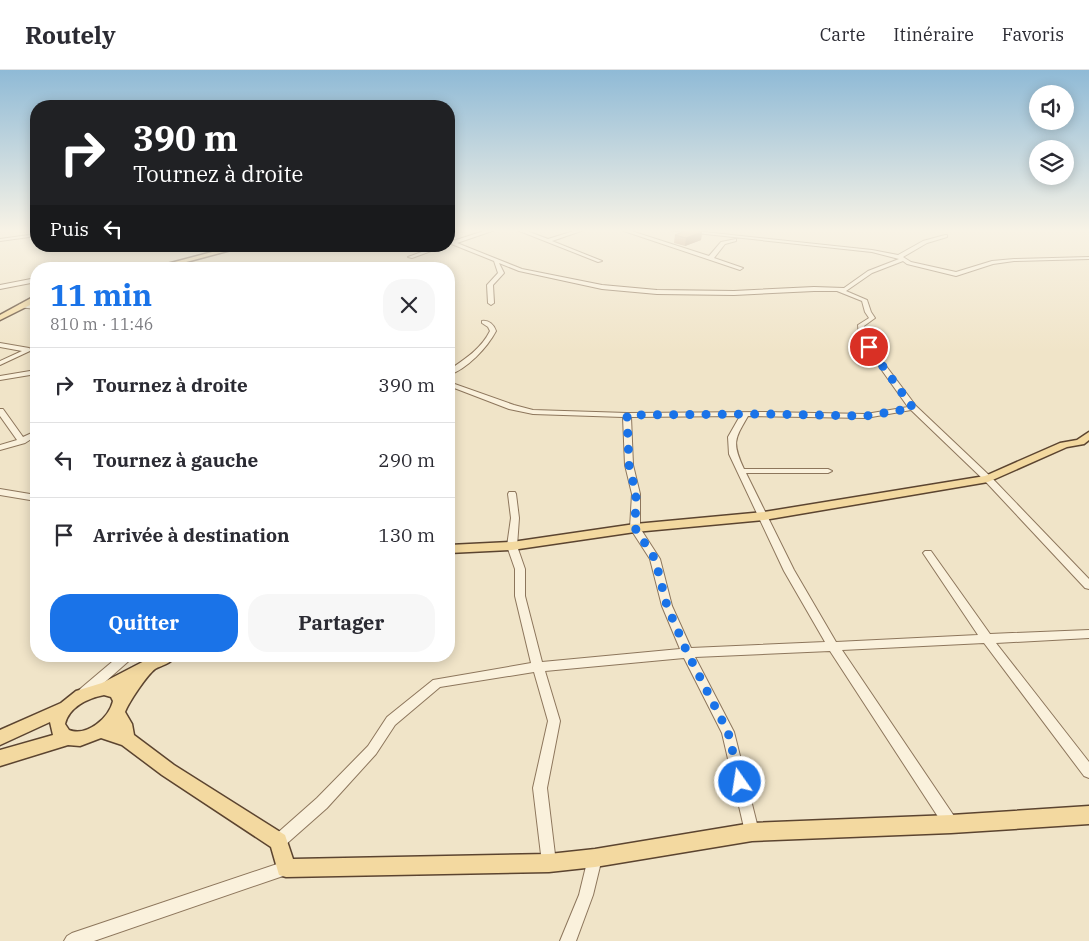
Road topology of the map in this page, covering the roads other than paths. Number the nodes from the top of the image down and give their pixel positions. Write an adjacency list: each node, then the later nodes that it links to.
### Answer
1 (500, 271): 10 (street)
2 (525, 271): 8 (street)
3 (873, 271): 8 (street)
4 (942, 271): 5 (street)
5 (969, 271)
6 (30, 281): 7 (street)
7 (0, 287)
8 (836, 290): 21 (street)
9 (30, 302): 11 (main road)
10 (491, 303)
11 (21, 306): 12 (street); 13 (main road)
12 (30, 307)
13 (0, 318)
14 (484, 322): 17 (street)
15 (0, 345): 16 (street)
16 (0, 363)
17 (455, 369)
18 (30, 373): 19 (street)
19 (0, 378)
20 (455, 386): 23 (street)
21 (913, 408): 24 (street); 31 (street)
22 (0, 411): 27 (street)
23 (627, 415): 24 (street); 36 (street)
24 (745, 415): 29 (street)
25 (1089, 435): 31 (main road)
26 (30, 436): 27 (street)
27 (22, 441): 28 (street)
28 (0, 448)
29 (741, 471): 30 (street); 35 (street)
30 (828, 471)
31 (988, 479): 35 (main road); 40 (street)
32 (0, 492): 34 (street)
33 (512, 494): 37 (street)
34 (30, 497)
35 (764, 516): 36 (main road); 43 (street)
36 (635, 528): 37 (main road); 44 (street)
37 (512, 546): 38 (main road); 48 (street)
38 (455, 550)
39 (928, 554): 42 (street)
40 (1089, 585)
41 (1089, 634): 42 (street)
42 (987, 639): 43 (street); 58 (street)
43 (834, 647): 44 (street); 60 (street)
44 (687, 652): 48 (street); 61 (street)
45 (120, 662): 50 (street)
46 (157, 662): 47 (main road)
47 (151, 665): 49 (main road); 52 (main road)
48 (538, 667): 62 (street); 64 (street)
49 (104, 689): 50 (main road); 52 (main road)
50 (80, 696): 51 (main road)
51 (67, 707): 54 (main road); 55 (main road)
52 (120, 707): 53 (main road); 56 (main road)
53 (100, 731): 55 (main road); 56 (main road)
54 (0, 738)
55 (68, 738): 57 (main road)
56 (127, 739): 62 (main road)
57 (0, 758)
58 (1089, 772)
59 (1089, 815): 60 (main road)
60 (951, 824): 61 (main road)
61 (752, 832): 63 (main road)
62 (279, 841): 65 (main road)
63 (596, 858): 64 (main road); 67 (street)
64 (549, 863): 65 (main road)
65 (286, 868): 66 (street)
66 (72, 941)
67 (568, 941)

